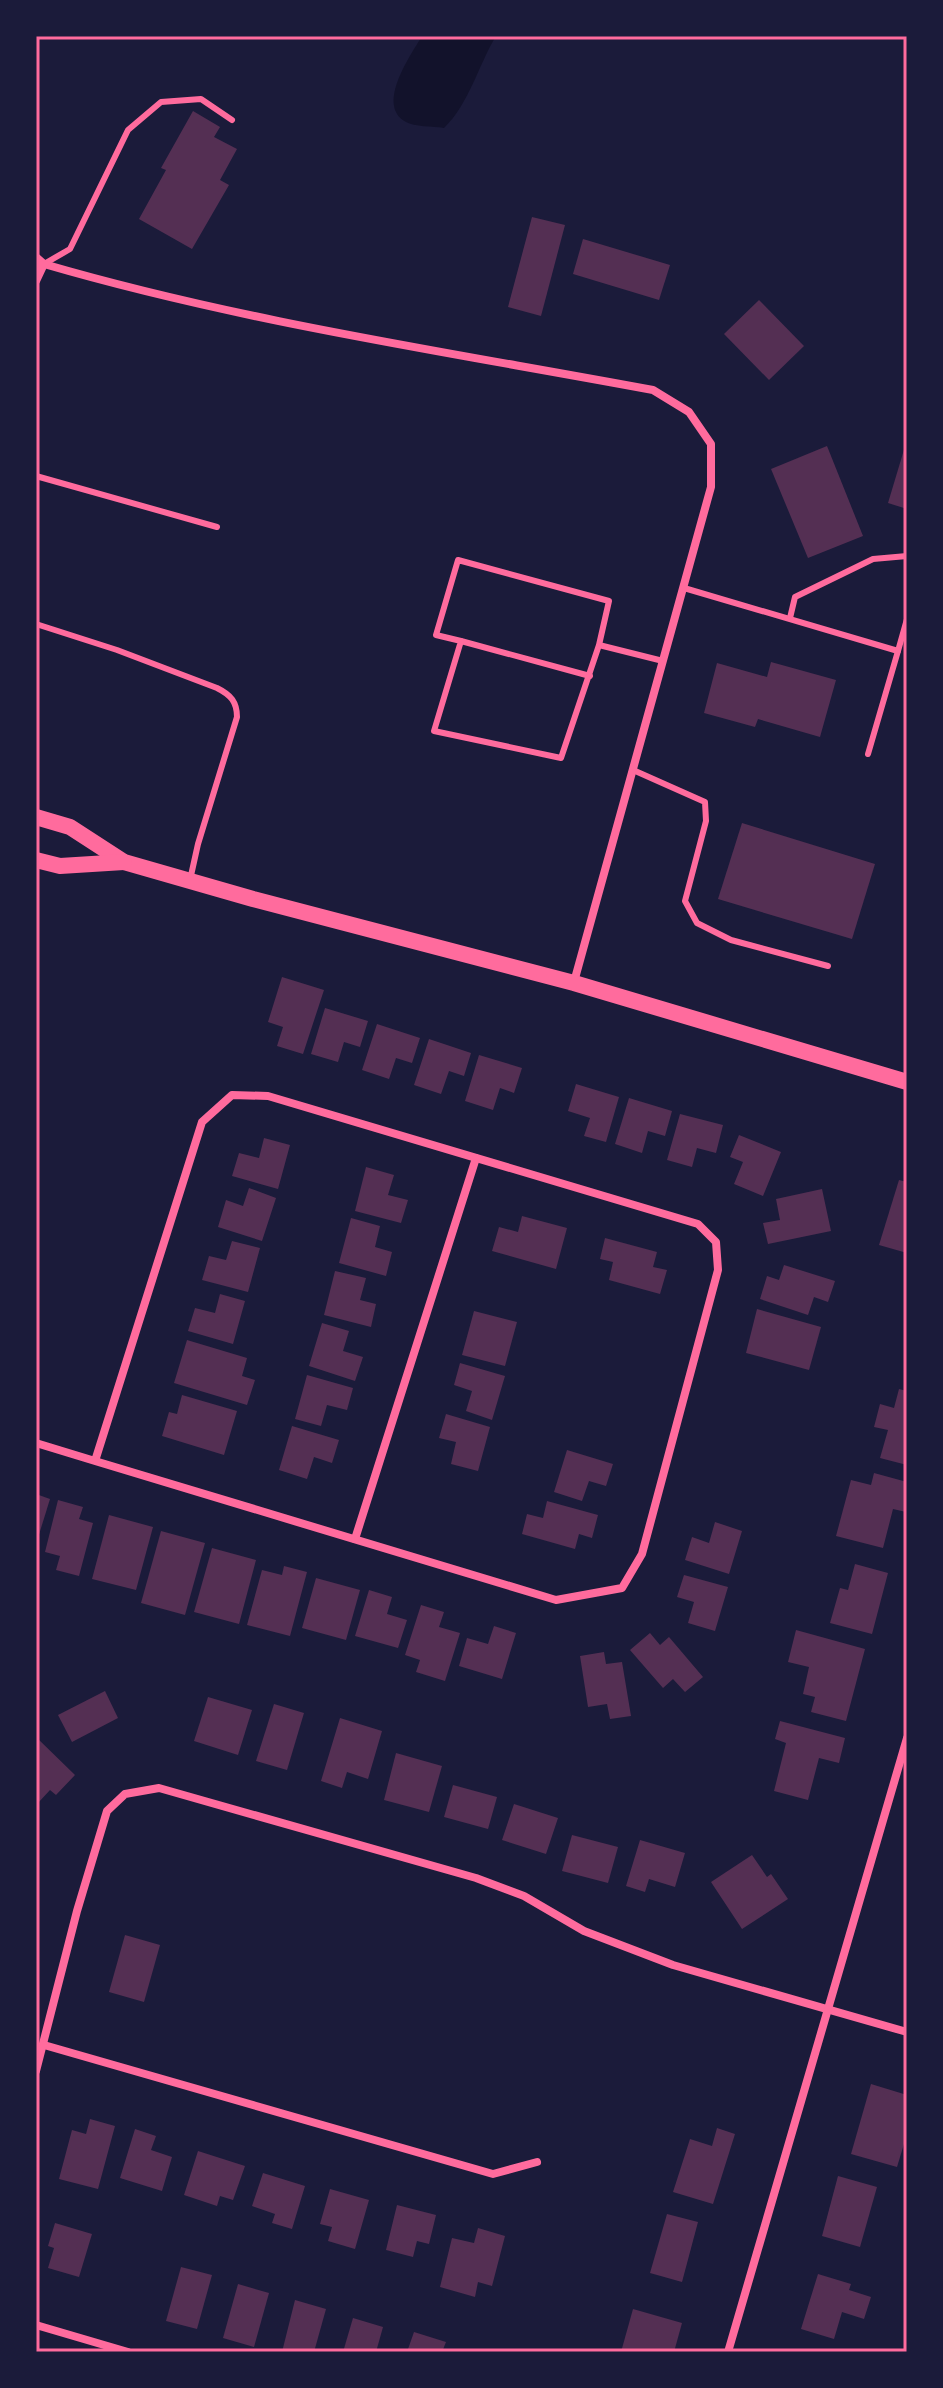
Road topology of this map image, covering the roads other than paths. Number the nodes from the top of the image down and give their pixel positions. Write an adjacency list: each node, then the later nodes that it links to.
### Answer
1 (232, 120): 3 (lane)
2 (36, 257): 3 (street)
3 (44, 264): 4 (street); 8 (street)
4 (36, 281)
5 (36, 476): 6 (lane)
6 (217, 527)
7 (907, 556): 9 (lane)
8 (684, 588): 9 (lane); 15 (street)
9 (790, 618): 14 (lane)
10 (907, 619): 14 (lane)
11 (36, 624): 22 (lane)
12 (461, 641): 13 (lane); 16 (lane); 16 (lane)
13 (599, 645): 15 (lane); 16 (lane)
14 (898, 651): 17 (lane)
15 (663, 661): 18 (street)
16 (590, 676)
17 (868, 754)
18 (633, 770): 23 (lane); 24 (street)
19 (36, 817): 21 (main road)
20 (36, 860): 21 (main road)
21 (124, 862): 22 (main road)
22 (190, 880): 24 (main road)
23 (828, 966)
24 (574, 983): 25 (main road)
25 (907, 1082)
26 (476, 1158): 28 (street); 29 (street); 29 (street)
27 (36, 1443): 28 (street)
28 (95, 1461): 29 (street)
29 (355, 1539)
30 (907, 1738): 31 (street)
31 (829, 2009): 32 (street); 33 (street); 38 (street)
32 (907, 2032)
33 (44, 2045): 34 (street); 35 (street)
34 (36, 2071)
35 (537, 2162)
36 (36, 2325): 37 (street)
37 (128, 2352)
38 (728, 2352)

